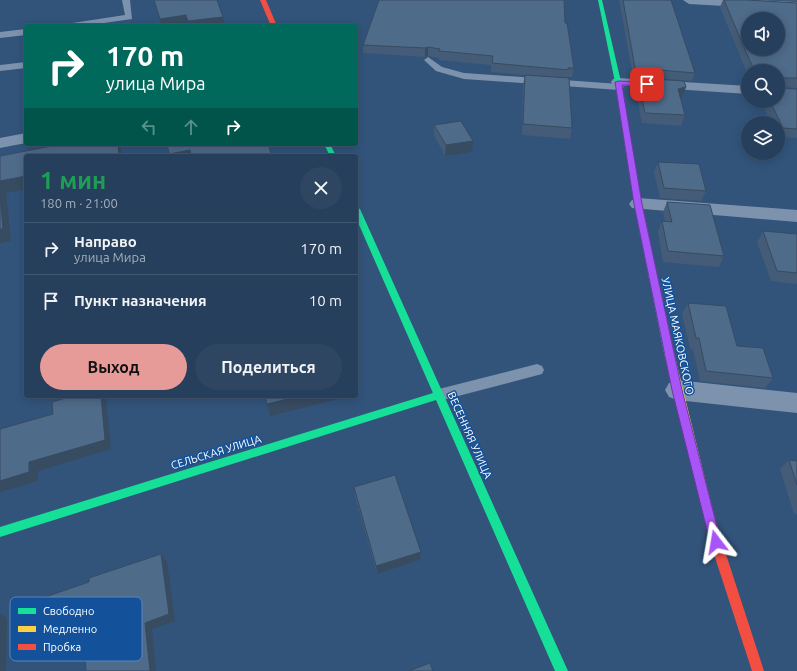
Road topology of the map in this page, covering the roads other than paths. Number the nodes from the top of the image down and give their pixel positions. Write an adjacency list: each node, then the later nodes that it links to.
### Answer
1 (126, 0): 6 (lane)
2 (262, 0): 7 (street)
3 (600, 0): 13 (street, УЛИЦА МАЯКОВСКОГО)
4 (689, 0): 5 (street)
5 (797, 6)
6 (80, 24)
7 (273, 24)
8 (24, 32): 9 (lane)
9 (0, 35)
10 (428, 60): 13 (lane)
11 (24, 65): 12 (lane)
12 (0, 68)
13 (619, 85): 14 (street); 17 (street, УЛИЦА МАЯКОВСКОГО)
14 (741, 90)
15 (24, 138): 16 (street)
16 (0, 143)
17 (638, 204): 19 (street); 21 (street, УЛИЦА МАЯКОВСКОГО)
18 (358, 213): 22 (street, ВЕСЕННЯЯ УЛИЦА)
19 (797, 216)
20 (537, 370): 22 (lane)
21 (677, 390): 23 (street); 26 (street, УЛИЦА МАЯКОВСКОГО)
22 (439, 395): 24 (street, СЕЛЬСКАЯ УЛИЦА); 25 (street, ВЕСЕННЯЯ УЛИЦА)
23 (797, 403)
24 (0, 532)
25 (562, 671)
26 (758, 671)

